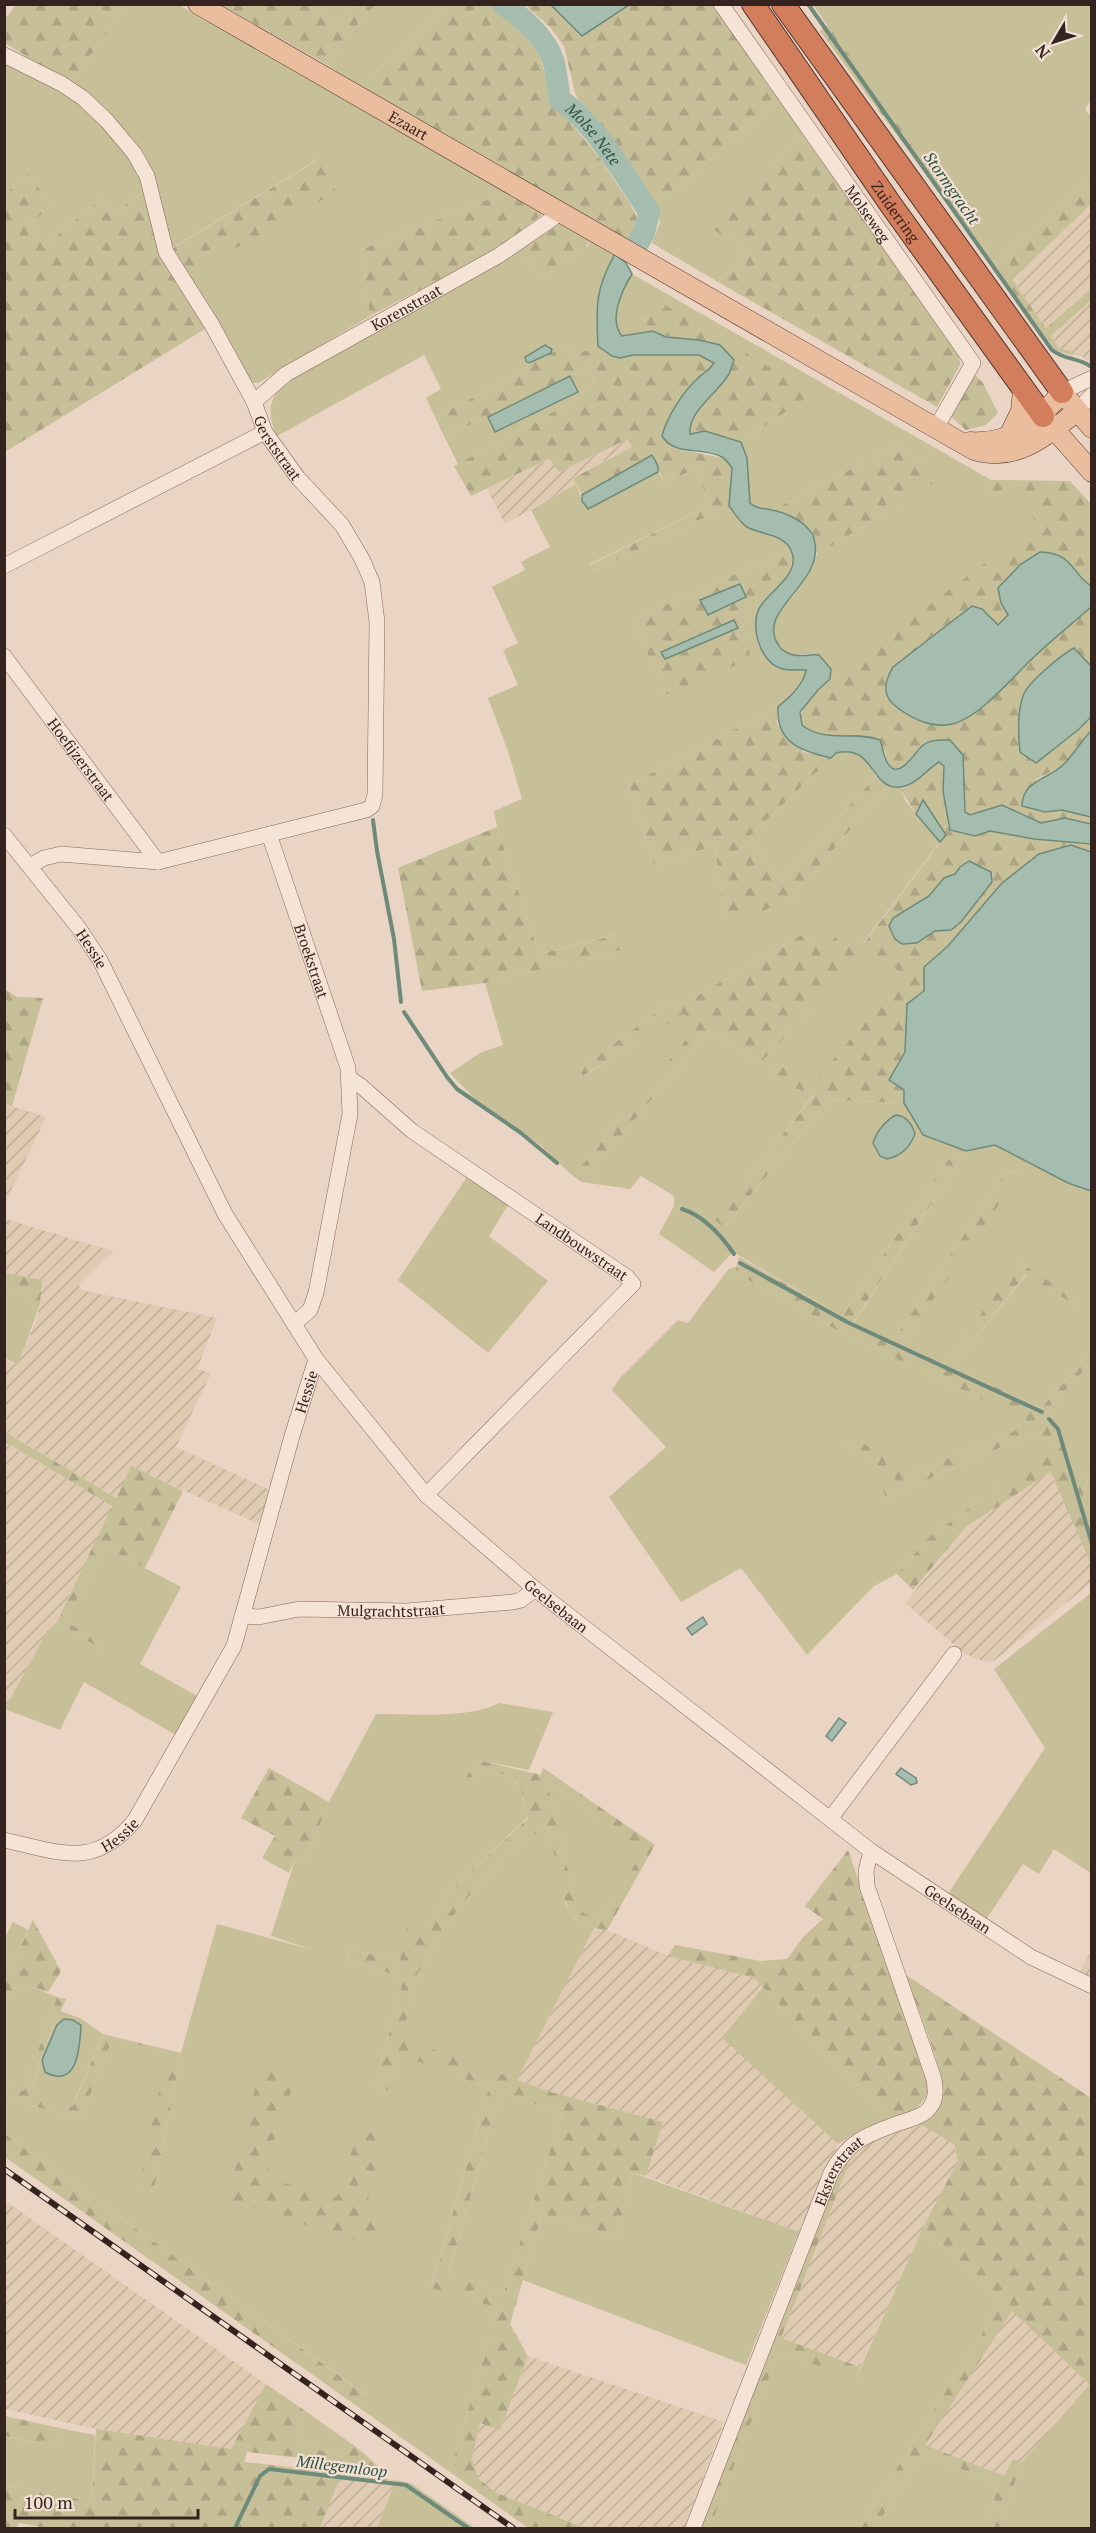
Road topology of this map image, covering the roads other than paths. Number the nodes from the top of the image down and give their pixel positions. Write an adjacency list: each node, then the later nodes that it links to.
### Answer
1 (198, 4): 6 (main road, Ezaart)
2 (721, 4): 14 (street, Molseweg)
3 (753, 4): 8 (highway, Zuiderring)
4 (783, 4): 9 (highway, Zuiderring)
5 (4, 55): 11 (street, Gerststraat)
6 (558, 212): 11 (street, Korenstraat); 14 (main road, Ezaart)
7 (1092, 378): 9 (street)
8 (1023, 390): 13 (highway, Zuiderring); 17 (main road)
9 (1062, 392): 12 (main road); 13 (main road)
10 (1092, 395): 12 (street)
11 (254, 402): 16 (street, Gerststraat)
12 (1077, 411): 13 (main road); 15 (main road)
13 (1048, 422): 17 (main road); 18 (main road); 19 (main road)
14 (936, 428): 18 (main road)
15 (1092, 428)
16 (265, 432): 20 (street); 22 (street, Gerststraat)
17 (1009, 436): 18 (main road)
18 (955, 439)
19 (1092, 472)
20 (4, 566)
21 (4, 656): 24 (street, Hoefijzerstraat)
22 (268, 834): 24 (street); 26 (street, Broekstraat)
23 (4, 835): 25 (street, Hessie)
24 (158, 862): 25 (street)
25 (30, 866): 27 (street, Hessie)
26 (349, 1078): 27 (street, Broekstraat); 29 (street, Landbouwstraat)
27 (295, 1323): 28 (street, Hessie)
28 (316, 1359): 29 (street, Geelsebaan); 31 (street, Hessie)
29 (426, 1495): 30 (street, Geelsebaan)
30 (535, 1589): 31 (street, Mulgrachtstraat); 33 (street, Geelsebaan)
31 (242, 1616): 34 (street, Hessie)
32 (954, 1654): 33 (street)
33 (830, 1819): 35 (street, Geelsebaan)
34 (4, 1840)
35 (872, 1851): 36 (street, Geelsebaan); 37 (street, Eksterstraat)
36 (1092, 1986)
37 (693, 2529)

